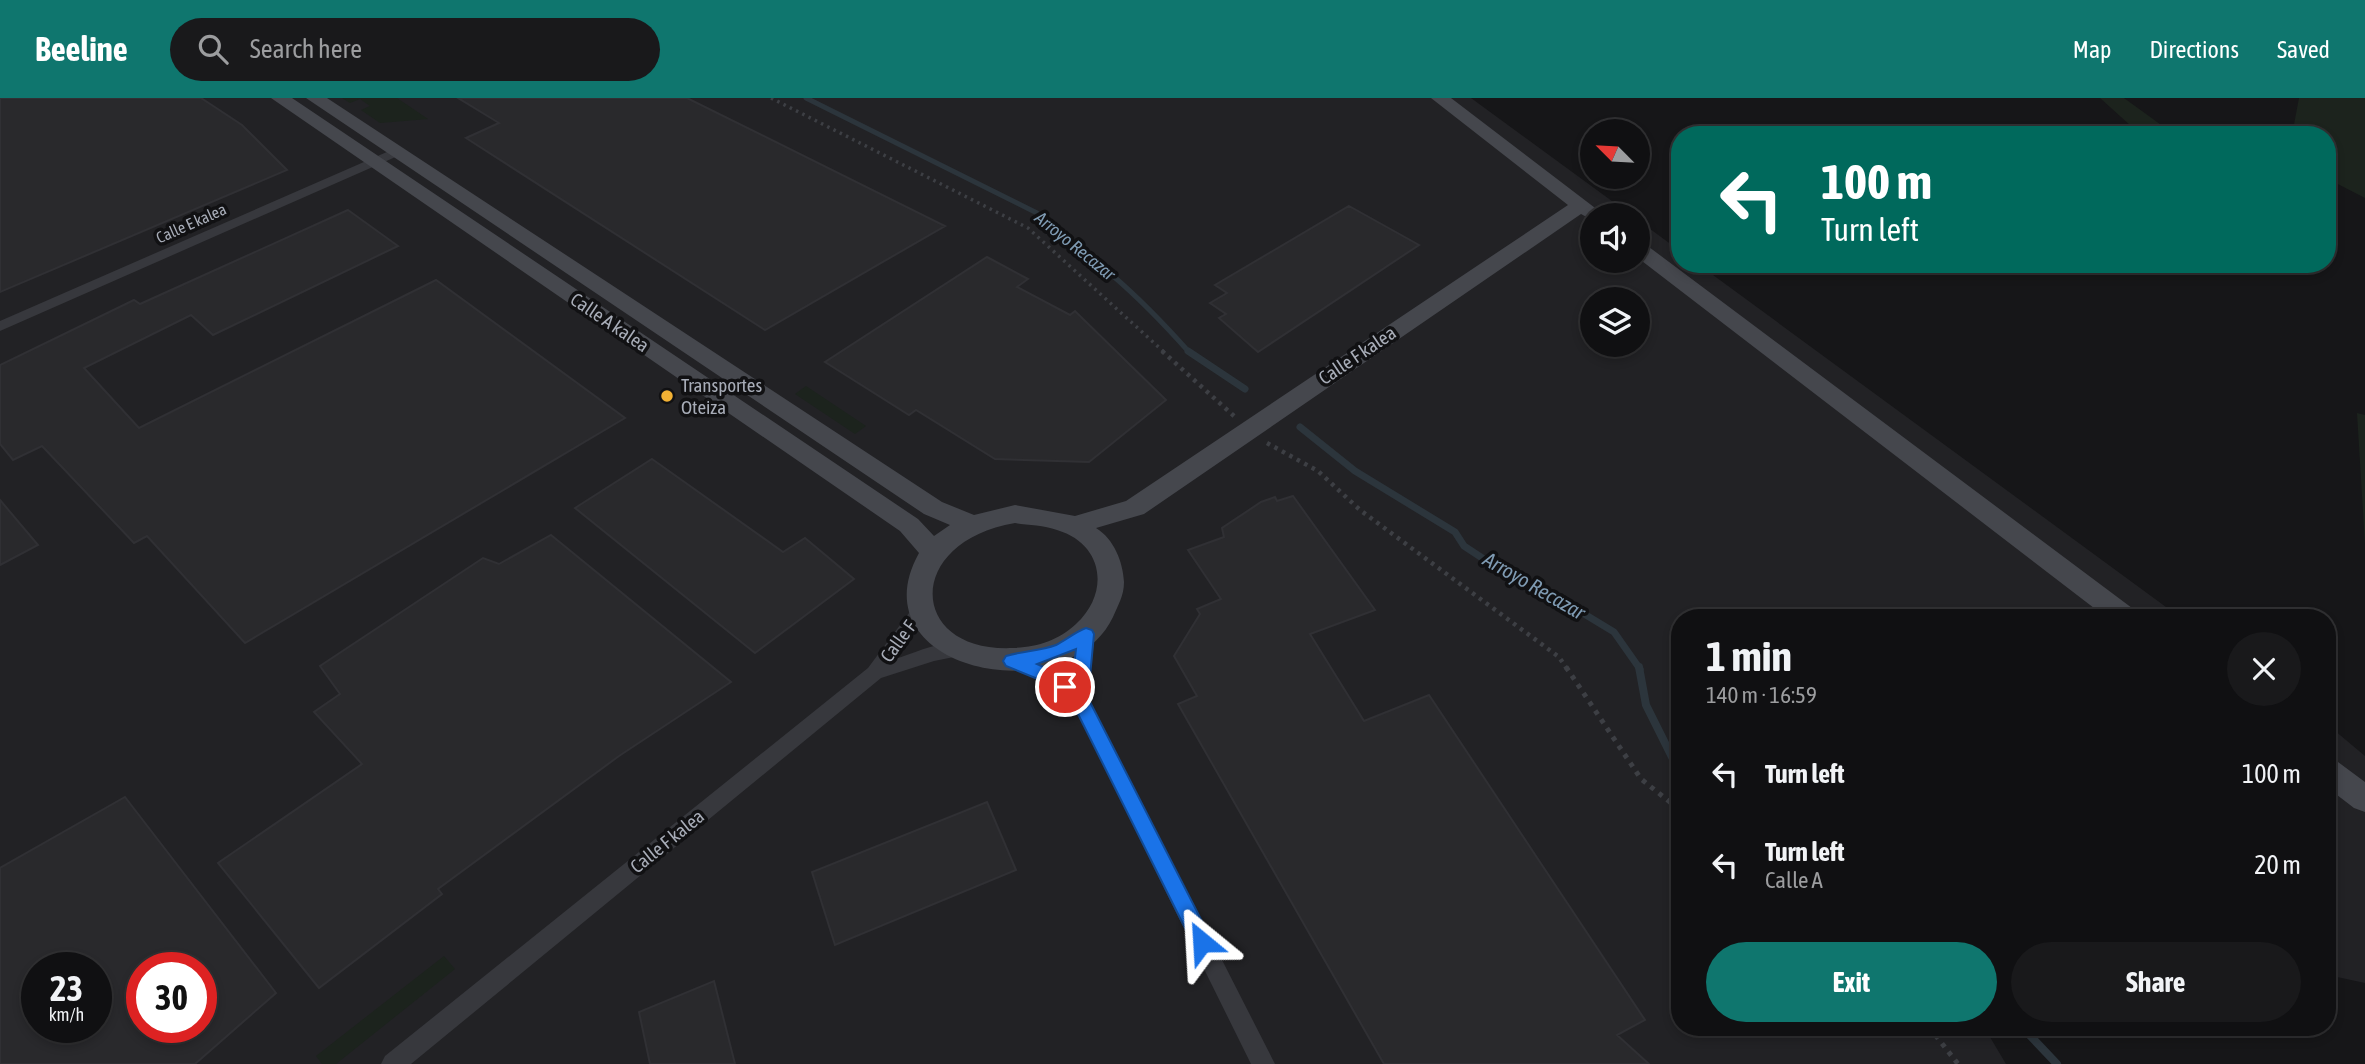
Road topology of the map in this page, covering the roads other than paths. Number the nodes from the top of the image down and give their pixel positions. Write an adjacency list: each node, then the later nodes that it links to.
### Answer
1 (281, 98): 5 (street, Calle A kalea)
2 (315, 98): 4 (street, Calle A kalea)
3 (1440, 98): 6 (street)
4 (396, 152): 5 (street, Calle E kalea); 11 (street, Calle A kalea)
5 (374, 162): 9 (street, Calle E kalea); 13 (street, Calle A kalea)
6 (1580, 204)
7 (1580, 215): 10 (street, Calle F kalea)
8 (1650, 257): 15 (street)
9 (0, 326)
10 (1135, 508): 12 (street, Calle F kalea); 14 (street, Calle F kalea)
11 (972, 524): 12 (street); 13 (street)
12 (1076, 526): 14 (street)
13 (934, 552): 16 (street)
14 (1107, 555): 17 (street)
15 (2114, 609)
16 (920, 610): 18 (street); 20 (street, Calle F)
17 (1086, 634): 19 (street); 21 (street)
18 (958, 650): 19 (street); 20 (street, Calle F kalea)
19 (1012, 661): 21 (street)
20 (875, 673): 24 (street, Calle F kalea)
21 (1079, 698): 25 (street)
22 (2336, 777): 23 (street)
23 (2365, 799)
24 (393, 1064)
25 (1263, 1064)

